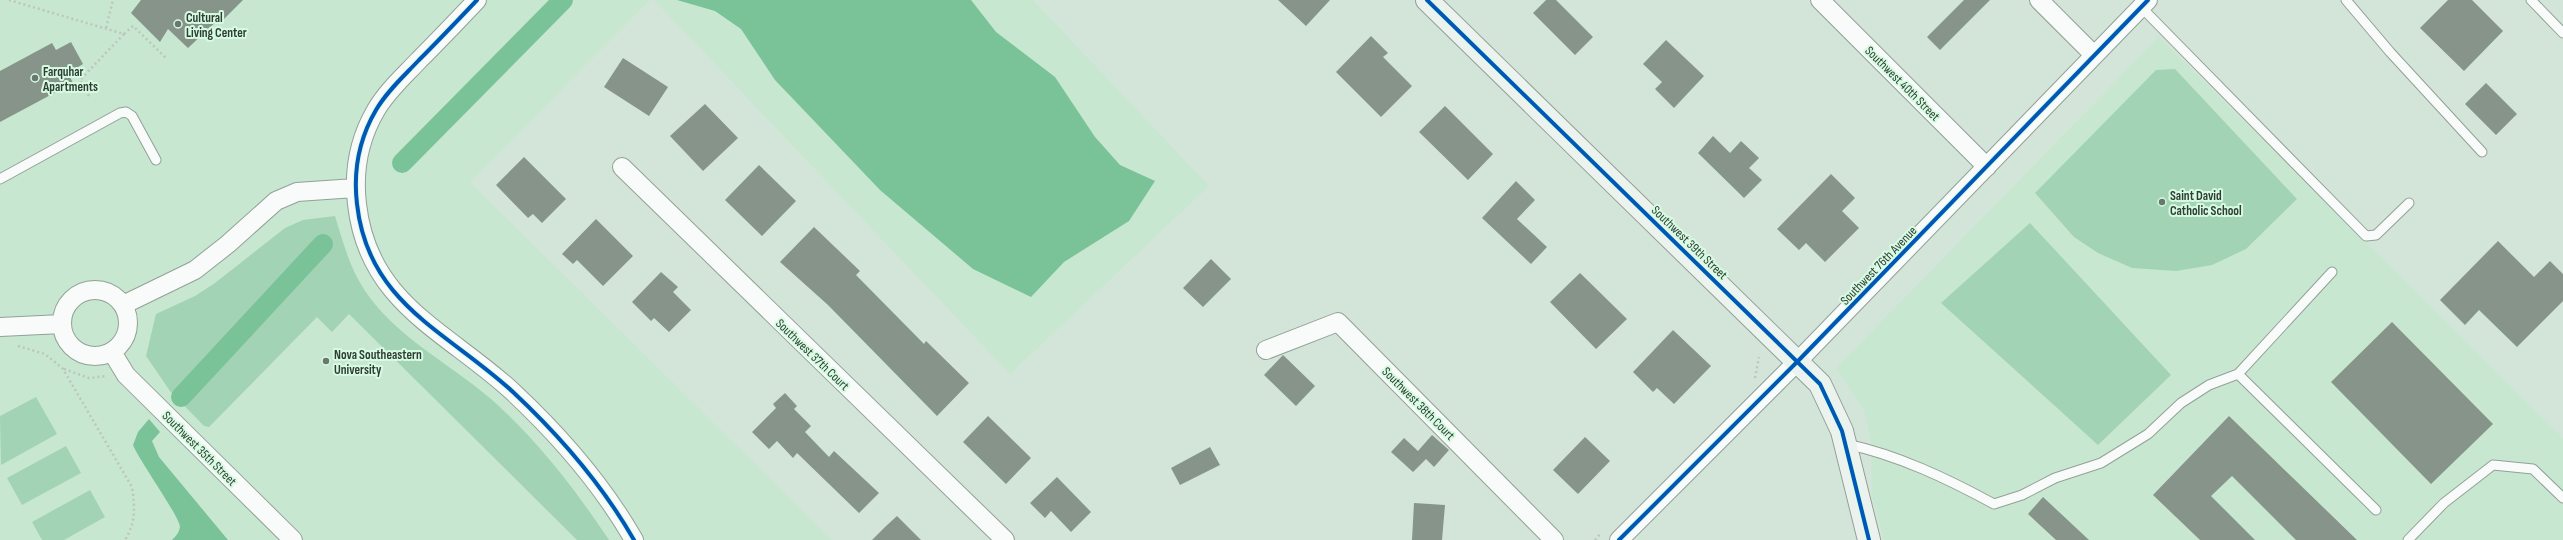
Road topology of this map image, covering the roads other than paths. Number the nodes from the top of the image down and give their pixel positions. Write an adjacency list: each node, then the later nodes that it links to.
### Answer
1 (477, 0): 15 (street)
2 (1427, 0): 23 (street, Southwest 39th Street)
3 (1820, 0): 13 (street, Southwest 40th Street)
4 (2039, 0): 9 (street)
5 (2346, 0): 10 (lane)
6 (2531, 0): 8 (lane)
7 (2144, 4): 9 (street, Southwest 76th Avenue); 16 (lane)
8 (2563, 33)
9 (2094, 55): 13 (street, Southwest 76th Avenue)
10 (2482, 152)
11 (156, 160): 14 (lane)
12 (622, 167): 30 (street, Southwest 37th Court)
13 (1986, 167): 23 (street, Southwest 76th Avenue)
14 (0, 179)
15 (355, 188): 18 (street); 29 (street)
16 (2410, 203)
17 (2332, 272): 24 (lane)
18 (123, 305): 19 (street); 22 (street)
19 (62, 324): 20 (street); 22 (street)
20 (0, 327)
21 (1266, 350): 31 (street, Southwest 38th Court)
22 (112, 352): 28 (street, Southwest 35th Street)
23 (1798, 361): 25 (street, Southwest 39th Street); 32 (street, Southwest 76th Avenue)
24 (2238, 374): 25 (lane); 27 (lane)
25 (1845, 443): 33 (street, Southwest 39th Street)
26 (2563, 498): 34 (lane)
27 (2376, 510)
28 (293, 540)
29 (634, 540)
30 (1005, 540)
31 (1554, 540)
32 (1619, 540)
33 (1869, 540)
34 (2408, 540)

